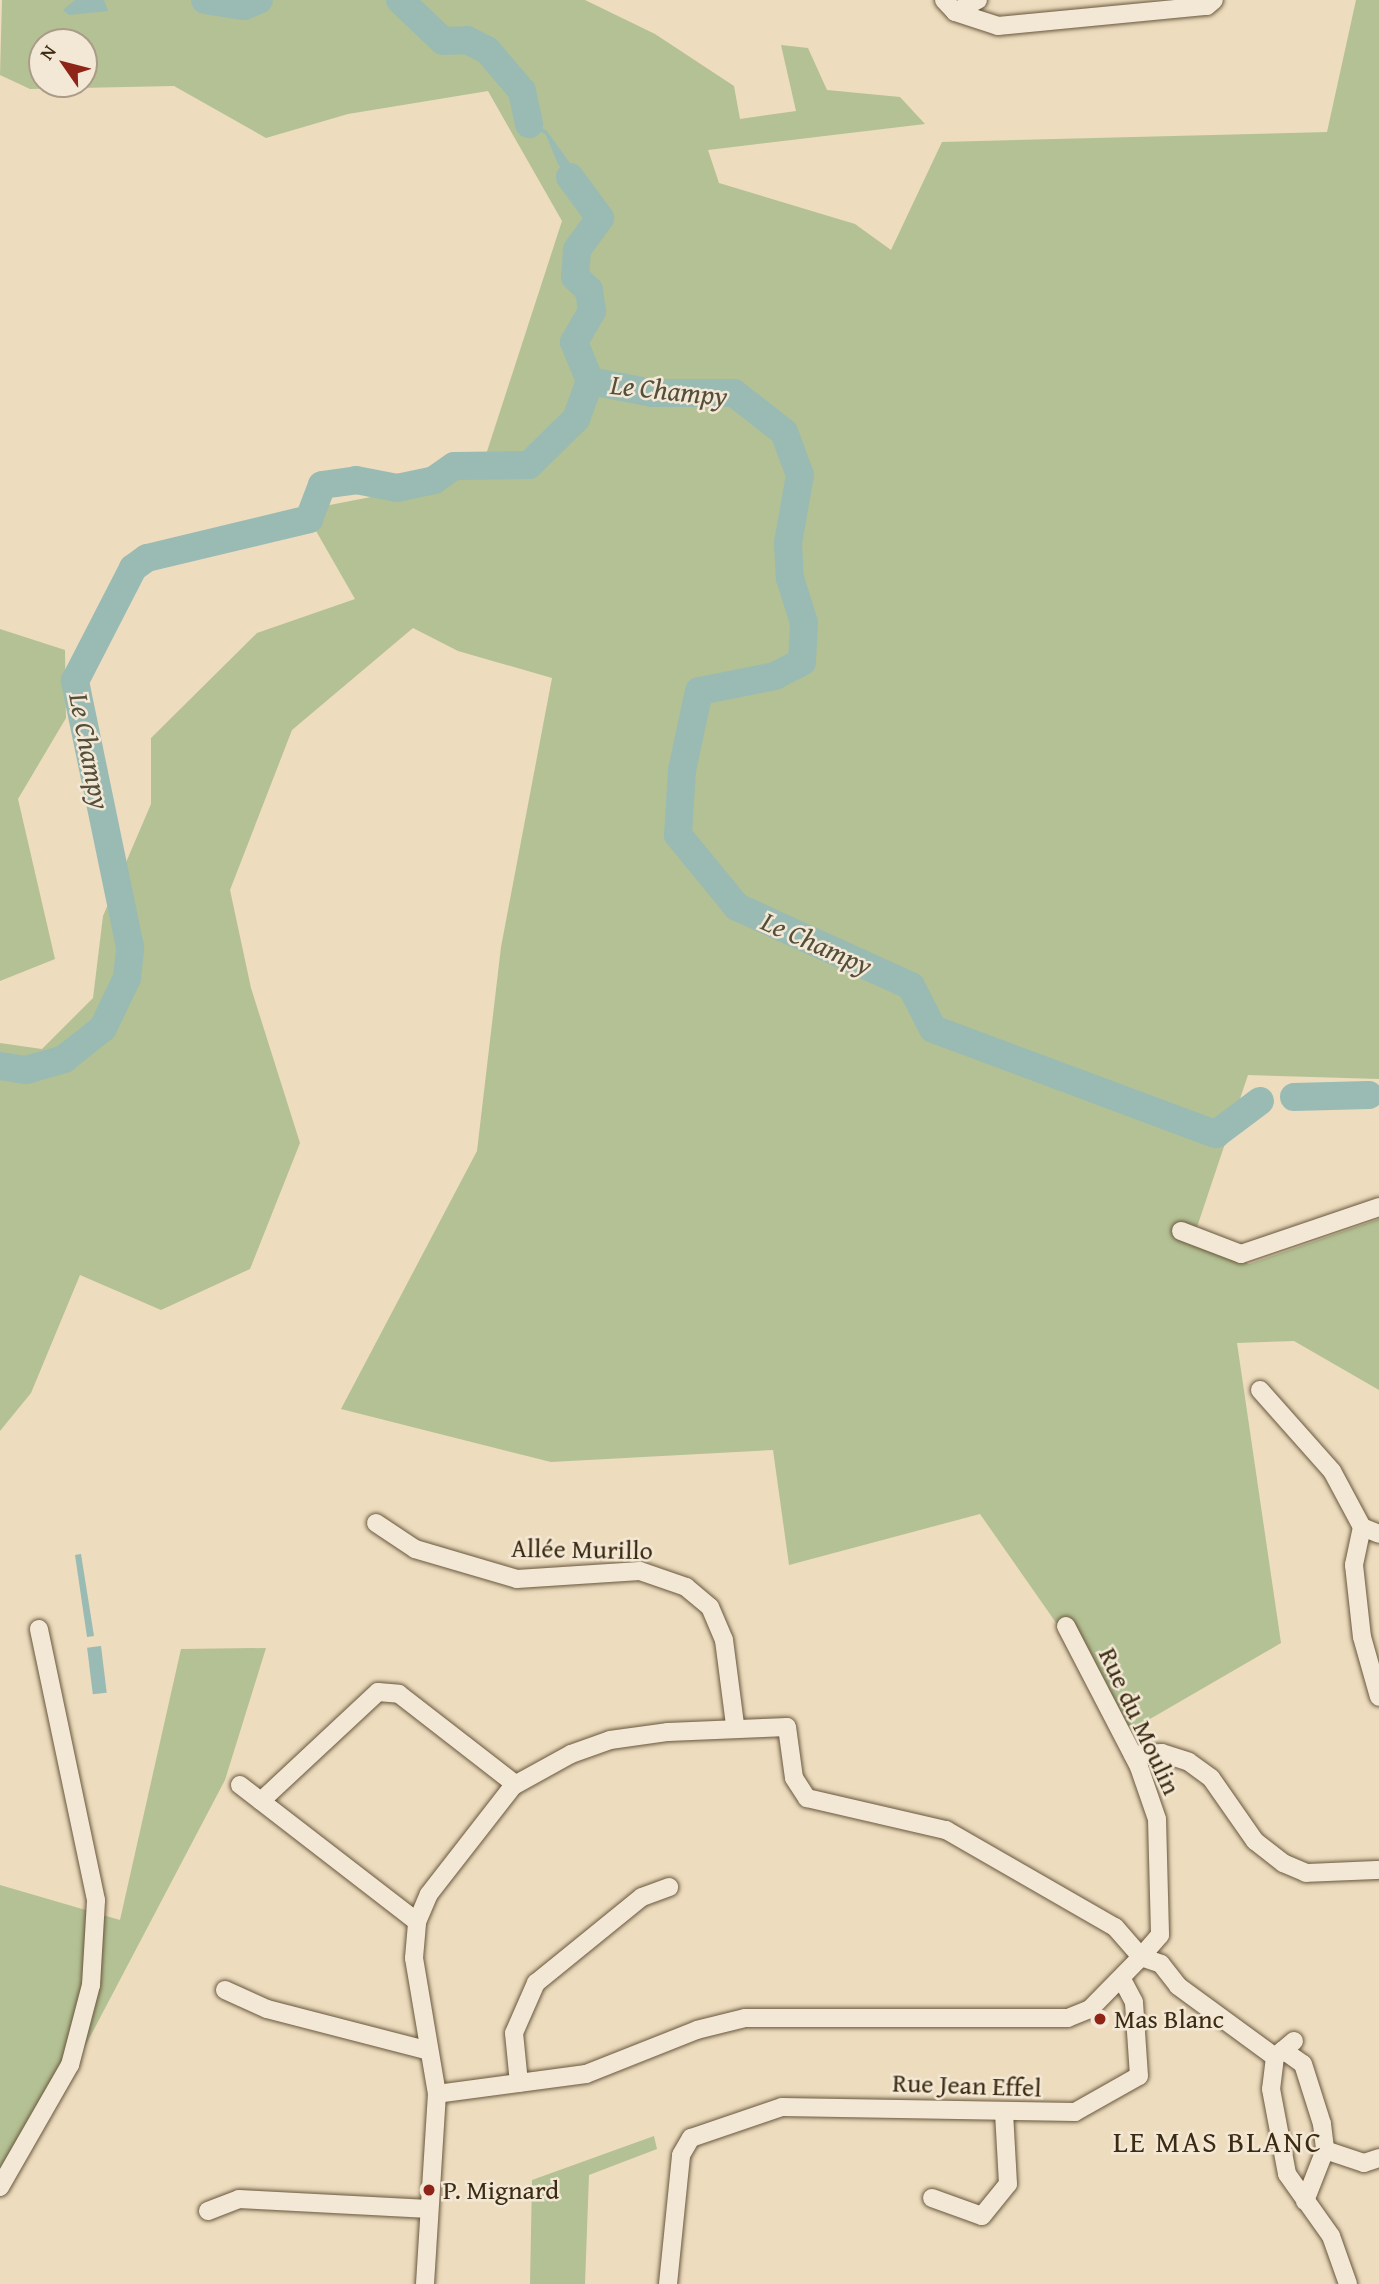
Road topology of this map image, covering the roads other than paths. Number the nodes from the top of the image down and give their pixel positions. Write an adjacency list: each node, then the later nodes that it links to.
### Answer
1 (978, 0): 3 (street)
2 (1214, 0): 4 (street)
3 (949, 6): 4 (street)
4 (1125, 7)
5 (1379, 1207): 6 (street)
6 (1181, 1231)
7 (1260, 1390): 9 (street)
8 (376, 1523): 14 (street, Allée Murillo)
9 (1362, 1527): 10 (street); 13 (street)
10 (1379, 1534)
11 (1066, 1626): 15 (street, Rue du Moulin)
12 (39, 1629): 32 (street)
13 (1379, 1697)
14 (735, 1725): 16 (street); 22 (street)
15 (1133, 1755): 19 (street); 22 (street, Rue du Moulin)
16 (515, 1784): 18 (street); 21 (street)
17 (240, 1785): 18 (street)
18 (261, 1801): 21 (street)
19 (1379, 1870)
20 (669, 1887): 27 (street)
21 (416, 1922): 25 (street)
22 (1141, 1958): 23 (street, Rue du Moulin); 26 (street)
23 (1123, 1981): 27 (street, Rue du Moulin); 29 (street, Rue Jean Effel)
24 (225, 1990): 25 (street)
25 (425, 2049): 28 (street)
26 (1284, 2049): 30 (street); 34 (street)
27 (519, 2083): 28 (street, Rue du Moulin)
28 (437, 2094): 35 (street)
29 (1004, 2112): 33 (street); 38 (street, Rue Jean Effel)
30 (1325, 2150): 31 (street); 34 (street)
31 (1379, 2158)
32 (0, 2187)
33 (932, 2198)
34 (1305, 2200): 39 (street)
35 (429, 2209): 36 (street); 37 (street)
36 (208, 2211)
37 (425, 2284)
38 (668, 2284)
39 (1348, 2284)

